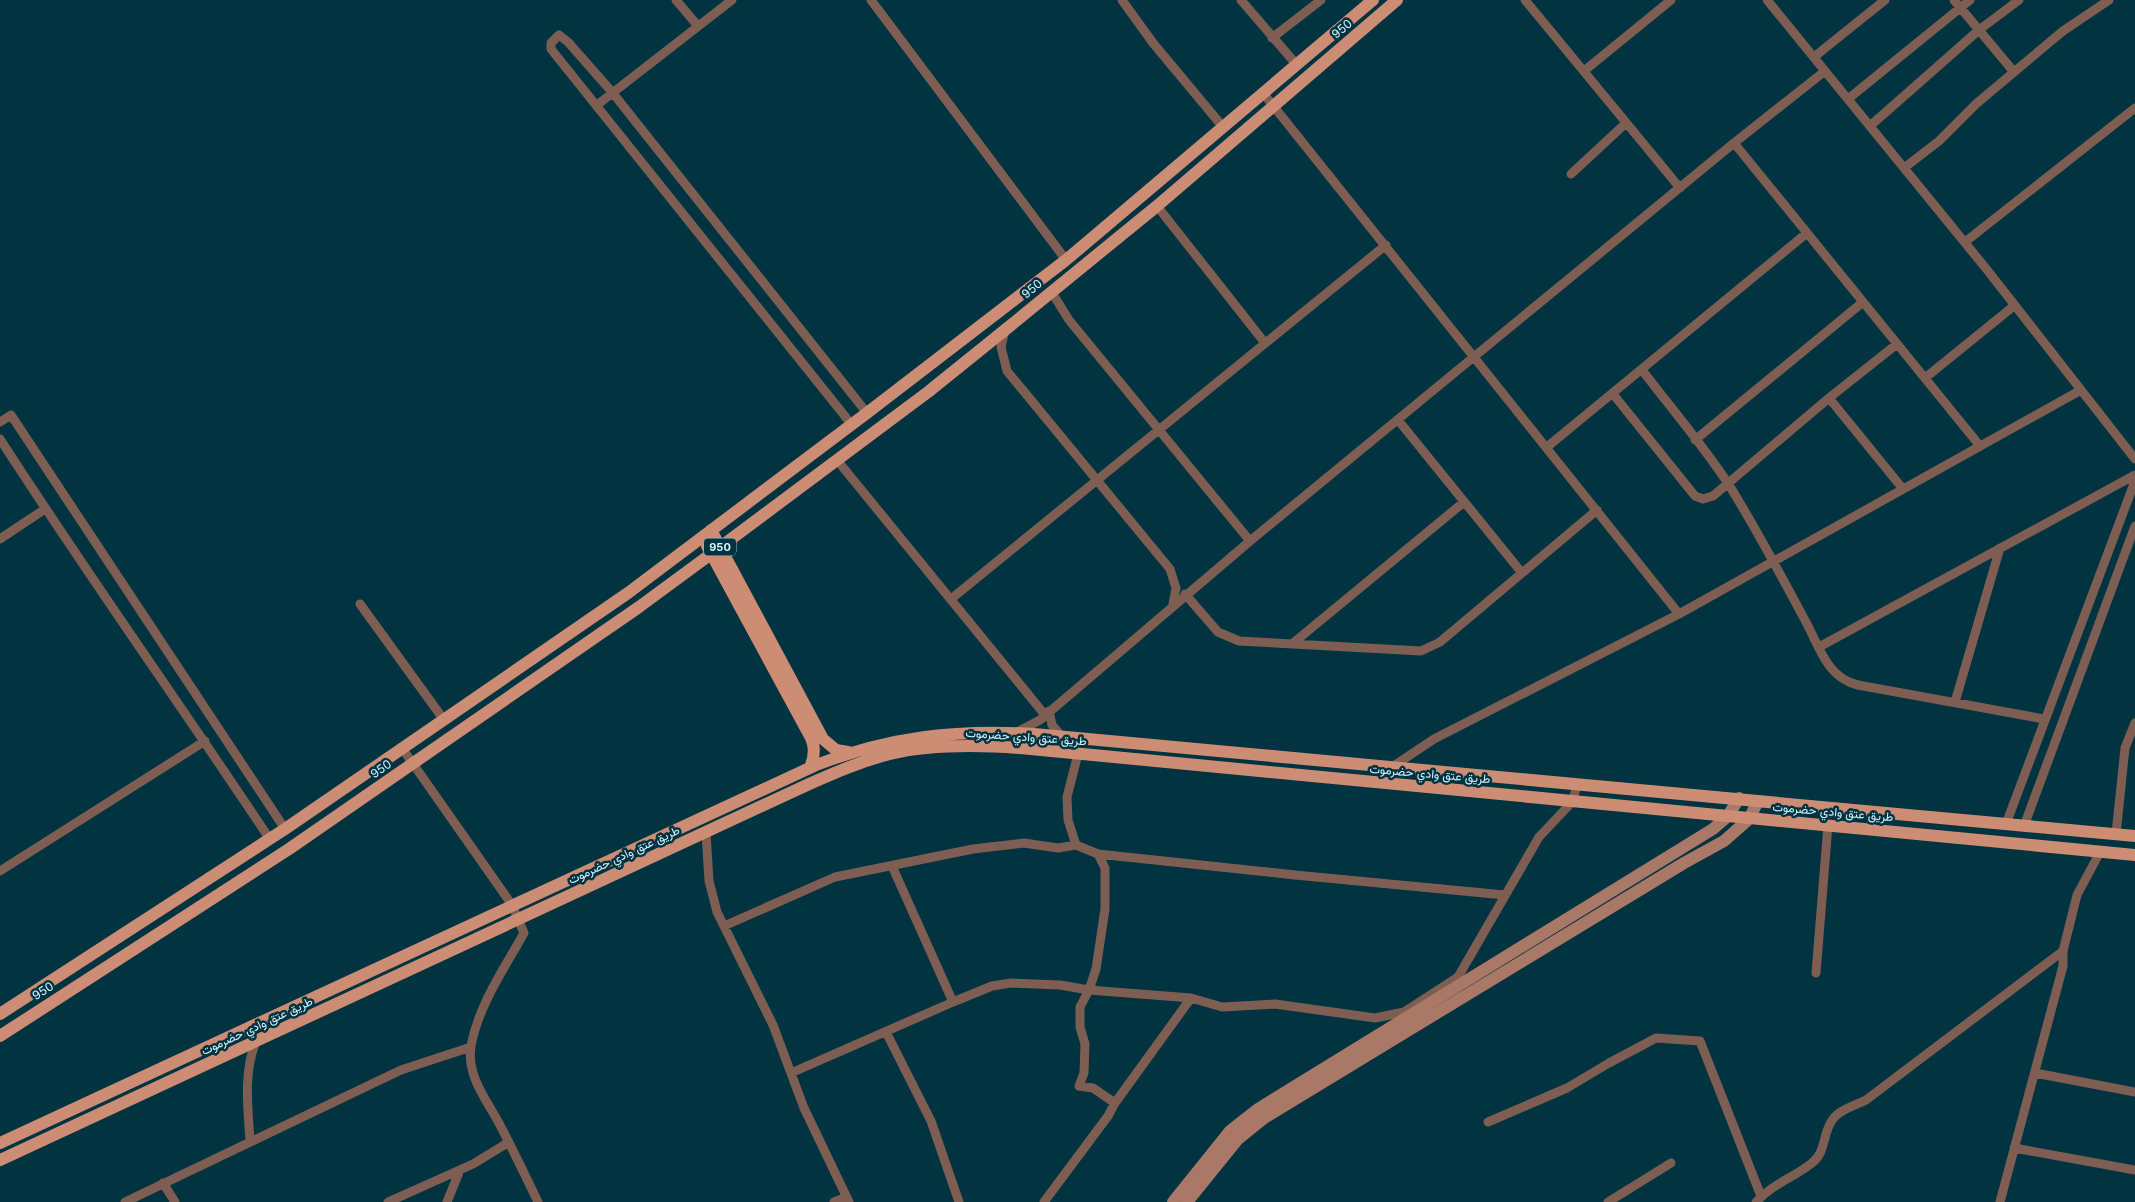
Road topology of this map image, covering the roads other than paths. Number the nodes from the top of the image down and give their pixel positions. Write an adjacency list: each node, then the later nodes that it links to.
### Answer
1 (676, 0): 18 (street)
2 (732, 0): 18 (street)
3 (871, 0): 43 (street)
4 (1122, 0): 33 (street)
5 (1241, 0): 20 (street)
6 (1321, 0): 20 (street)
7 (1373, 0): 22 (main road, 950)
8 (1397, 0): 30 (main road, 950 / 950)
9 (1525, 0): 23 (street)
10 (1671, 0): 23 (street)
11 (1767, 0): 21 (street)
12 (1885, 0): 21 (street)
13 (1954, 0): 17 (street)
14 (1970, 0): 17 (street)
15 (2019, 0): 19 (street)
16 (2109, 0): 25 (street)
17 (1960, 8): 19 (street); 28 (street)
18 (698, 26): 26 (street)
19 (1979, 30): 25 (street); 34 (street)
20 (1272, 38): 22 (street)
21 (1814, 57): 24 (street)
22 (1296, 64): 27 (main road, 950)
23 (1584, 71): 32 (street)
24 (1825, 71): 28 (street); 35 (street)
25 (2014, 72): 36 (street)
26 (612, 92): 29 (street); 29 (street); 56 (street)
27 (1263, 93): 30 (street); 33 (main road, 950)
28 (1848, 99): 34 (street)
29 (596, 105): 59 (street)
30 (1273, 106): 39 (main road, 950 / 950); 42 (street)
31 (2135, 108): 41 (street)
32 (1626, 123): 37 (street); 38 (street)
33 (1223, 126): 43 (main road, 950)
34 (1870, 126): 36 (street)
35 (1734, 143): 38 (street); 40 (street)
36 (1904, 168): 41 (street)
37 (1571, 174)
38 (1680, 188): 50 (street)
39 (1157, 206): 44 (main road, 950 / 950); 48 (street)
40 (1807, 233): 45 (street); 51 (street)
41 (1965, 242): 46 (street)
42 (1386, 245): 48 (street); 50 (street)
43 (1066, 260): 56 (main road, 950)
44 (1052, 292): 47 (main road, 950 / 950); 60 (street)
45 (1863, 302): 49 (street); 62 (street)
46 (2015, 305): 52 (street); 53 (street)
47 (1005, 330): 65 (main road, 950 / 950); 68 (street)
48 (1265, 343): 60 (street)
49 (1897, 344): 52 (street); 55 (street)
50 (1475, 357): 57 (street); 64 (street)
51 (1642, 370): 54 (street); 62 (street)
52 (1924, 378): 63 (street)
53 (2081, 390): 63 (street); 66 (street)
54 (1613, 394): 64 (street); 70 (street)
55 (1829, 398): 70 (street); 71 (street)
56 (867, 413): 59 (main road, 950)
57 (1398, 420): 72 (street); 78 (street)
58 (1, 421): 115 (street)
59 (852, 425): 76 (main road, 950)
60 (1160, 429): 68 (street); 78 (street)
61 (0, 439): 73 (street)
62 (1695, 440): 70 (street)
63 (1980, 446): 71 (street)
64 (1547, 447): 74 (street)
65 (837, 460): 80 (main road, 950 / 950); 84 (street)
66 (2135, 460)
67 (2135, 475): 79 (street)
68 (1097, 480): 84 (street); 86 (street)
69 (2135, 481): 92 (street)
70 (1728, 484): 81 (street)
71 (1903, 489): 81 (street)
72 (1464, 502): 82 (street); 88 (street)
73 (46, 509): 77 (street); 98 (street)
74 (1597, 510): 82 (street); 87 (street)
75 (2135, 526): 114 (street)
76 (707, 534): 80 (main road); 93 (main road, 950)
77 (0, 539)
78 (1250, 541): 83 (street)
79 (2000, 548): 89 (street); 90 (street)
80 (715, 550): 101 (main road); 103 (main road, 950 / 950); 105 (main road)
81 (1774, 560): 87 (street); 89 (street)
82 (1522, 573): 88 (street)
83 (1185, 594): 86 (street); 88 (street)
84 (951, 599): 91 (street)
85 (360, 604): 93 (street)
86 (1172, 605): 91 (street)
87 (1679, 614): 104 (street)
88 (1292, 644)
89 (1819, 647): 90 (street)
90 (1955, 702): 92 (street)
91 (1047, 713): 95 (street); 97 (street)
92 (2044, 718): 112 (street)
93 (444, 720): 99 (main road, 950)
94 (2135, 723): 117 (street)
95 (1013, 732): 96 (main road, طريق عتق وادي حضرموت); 97 (main road, طريق عتق وادي حضرموت)
96 (936, 734): 100 (main road); 101 (main road, طريق عتق وادي حضرموت)
97 (1062, 736): 104 (main road, طريق عتق وادي حضرموت)
98 (205, 741): 119 (street); 125 (street)
99 (402, 748): 103 (street); 115 (main road, 950)
100 (938, 748): 102 (main road, طريق عتق وادي حضرموت); 116 (main road, طريق عتق وادي حضرموت)
101 (851, 752): 105 (main road, طريق عتق وادي حضرموت)
102 (1078, 754): 108 (main road, طريق عتق وادي حضرموت); 120 (street)
103 (412, 764): 127 (street); 137 (main road, 950 / 950)
104 (1392, 767): 106 (main road, طريق عتق وادي حضرموت)
105 (810, 768): 127 (main road, طريق عتق وادي حضرموت)
106 (1577, 784): 107 (main road, طريق عتق وادي حضرموت); 108 (street)
107 (1739, 798): 109 (main road, طريق عتق وادي حضرموت); 110 (street)
108 (1573, 801): 110 (main road, طريق عتق وادي حضرموت); 126 (street)
109 (1758, 801): 111 (street); 112 (main road, طريق عتق وادي حضرموت)
110 (1728, 816): 111 (main road, طريق عتق وادي حضرموت); 164 (street)
111 (1750, 819): 113 (main road, طريق عتق وادي حضرموت); 165 (street)
112 (2006, 824): 114 (main road, طريق عتق وادي حضرموت)
113 (1828, 825): 121 (main road, طريق عتق وادي حضرموت); 131 (street)
114 (2024, 826): 117 (main road, طريق عتق وادي حضرموت)
115 (284, 829): 119 (main road, 950)
116 (706, 833): 128 (main road, طريق عتق وادي حضرموت); 129 (street)
117 (2107, 833): 118 (main road, طريق عتق وادي حضرموت); 121 (main road)
118 (2135, 836)
119 (269, 838): 135 (main road, 950)
120 (1076, 845): 122 (street); 124 (street)
121 (2100, 852): 123 (main road, طريق عتق وادي حضرموت); 130 (street)
122 (1098, 854): 126 (street); 132 (street)
123 (2135, 855)
124 (892, 866): 129 (street); 134 (street)
125 (0, 871)
126 (1505, 895): 133 (street)
127 (512, 905): 128 (street); 147 (main road, طريق عتق وادي حضرموت)
128 (519, 920): 138 (main road, طريق عتق وادي حضرموت); 139 (street)
129 (724, 926): 140 (street)
130 (2063, 951): 141 (street); 154 (street)
131 (1816, 973)
132 (1089, 990): 133 (street); 134 (street); 143 (street)
133 (1191, 998): 143 (street)
134 (953, 1002): 136 (street)
135 (0, 1014)
136 (886, 1032): 140 (street); 162 (street)
137 (0, 1036)
138 (256, 1041): 145 (street); 149 (main road, طريق عتق وادي حضرموت)
139 (471, 1047): 145 (street); 146 (street)
140 (791, 1073): 155 (street)
141 (2035, 1073): 142 (street); 148 (street)
142 (2135, 1092)
143 (1115, 1103): 163 (street)
144 (1488, 1122): 154 (street)
145 (250, 1142): 153 (street)
146 (509, 1142): 151 (street); 160 (street)
147 (0, 1143)
148 (2014, 1148): 152 (street); 167 (street)
149 (0, 1160)
150 (1672, 1163): 166 (street)
151 (460, 1170): 158 (street); 159 (street)
152 (2135, 1170)
153 (163, 1183): 156 (street); 157 (street)
154 (1759, 1199)
155 (848, 1200): 161 (street)
156 (125, 1202)
157 (174, 1202)
158 (388, 1202)
159 (447, 1202)
160 (538, 1202)
161 (834, 1202)
162 (958, 1202)
163 (1044, 1202)
164 (1173, 1202)
165 (1187, 1202)
166 (1608, 1202)
167 (2000, 1202)

